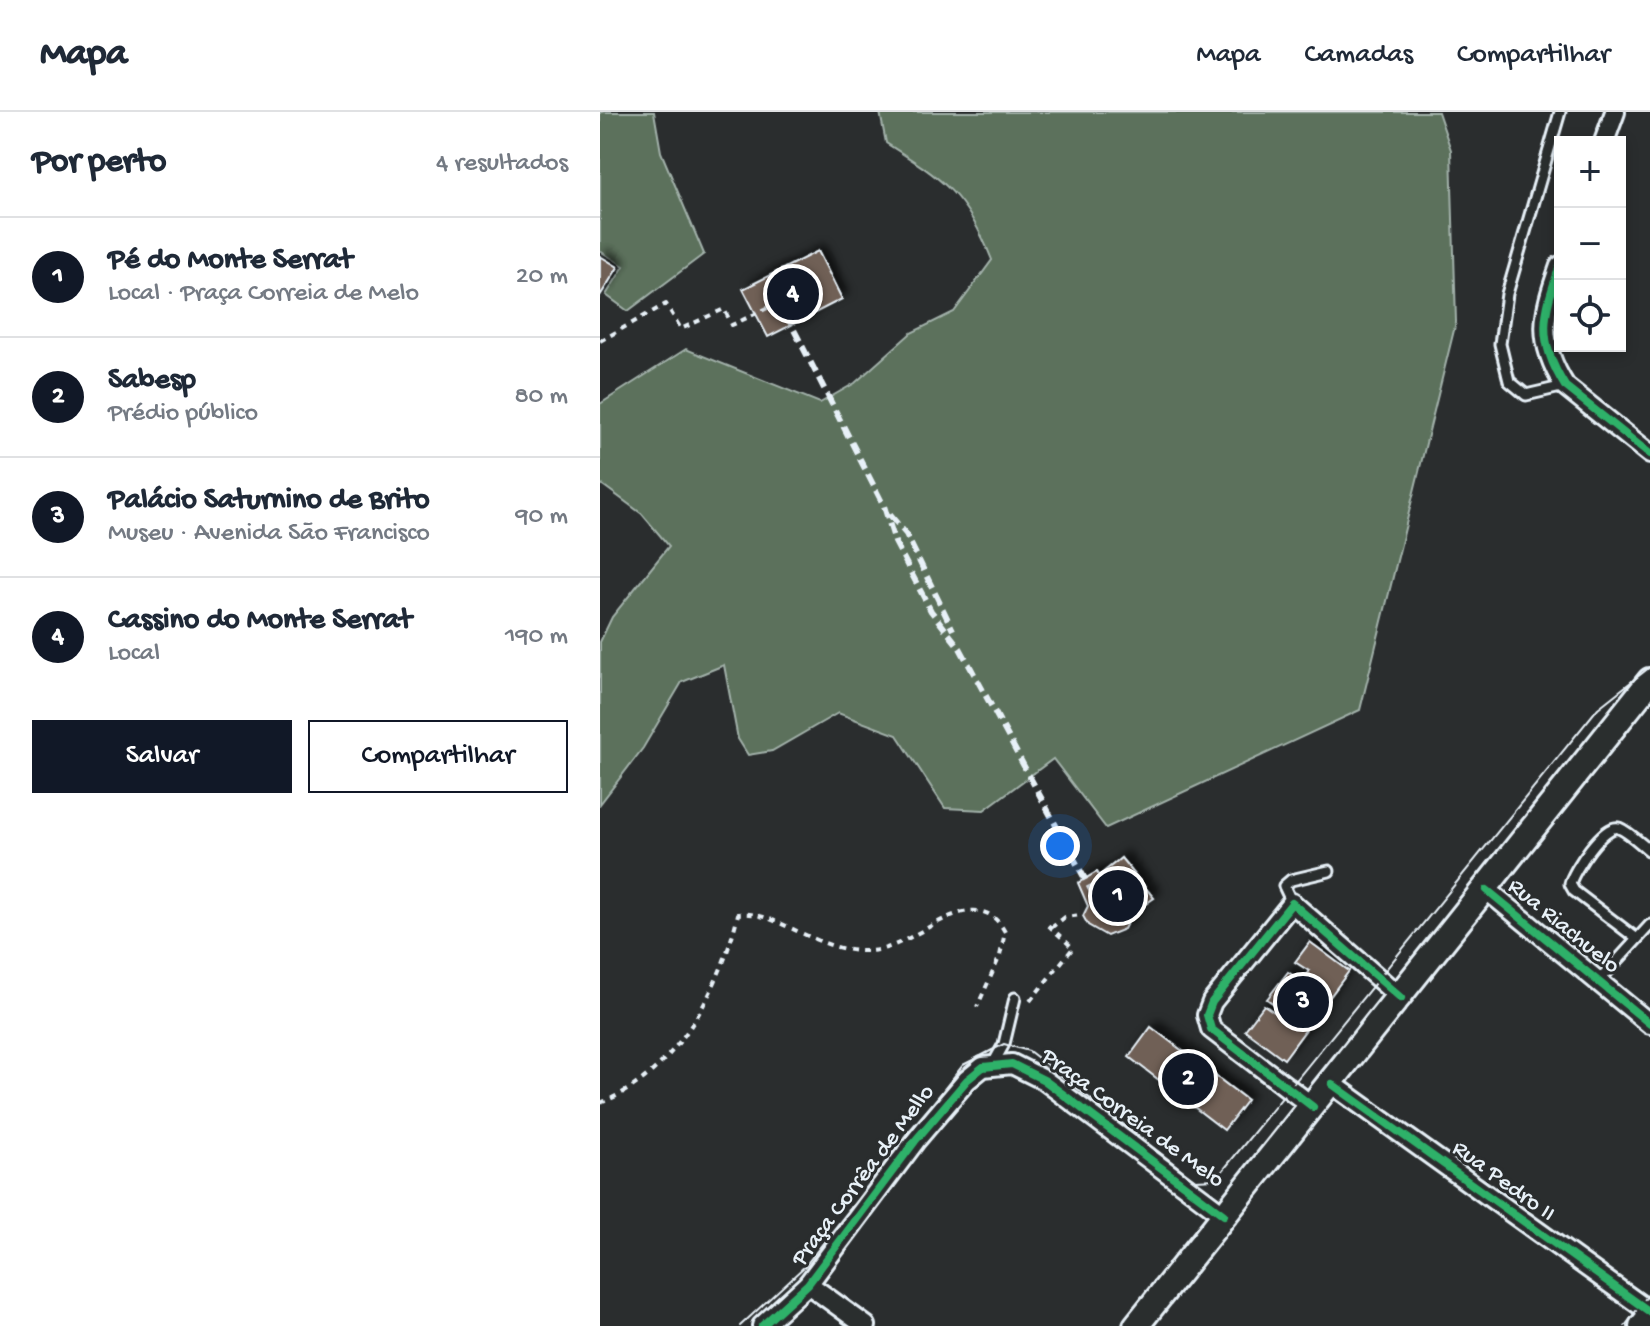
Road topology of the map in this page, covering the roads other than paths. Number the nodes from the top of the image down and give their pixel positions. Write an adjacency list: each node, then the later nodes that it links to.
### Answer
1 (1560, 112): 5 (lane)
2 (1615, 112): 3 (street)
3 (1606, 136)
4 (1555, 280): 5 (street)
5 (1565, 386): 6 (street)
6 (1650, 454)
7 (1650, 681): 10 (main road)
8 (1650, 851): 13 (lane)
9 (1329, 871): 11 (lane)
10 (1487, 890): 14 (street, Rua Riachuelo); 16 (main road)
11 (1292, 903): 16 (street); 20 (street)
12 (1650, 925): 13 (lane)
13 (1637, 939): 14 (lane)
14 (1598, 982): 17 (street, Rua Riachuelo)
15 (1015, 998): 18 (lane)
16 (1401, 998): 19 (main road)
17 (1650, 1024)
18 (993, 1064): 21 (street, Praça Correia de Melo); 22 (street, Praça Corrêa de Mello)
19 (1332, 1084): 20 (main road); 23 (street, Rua Pedro II)
20 (1313, 1107): 21 (main road)
21 (1224, 1215): 26 (main road)
22 (808, 1284): 24 (street); 25 (street, Praça Corrêa de Mello)
23 (1650, 1314): 27 (street)
24 (762, 1326)
25 (866, 1326)
26 (1136, 1326)
27 (1641, 1326)

